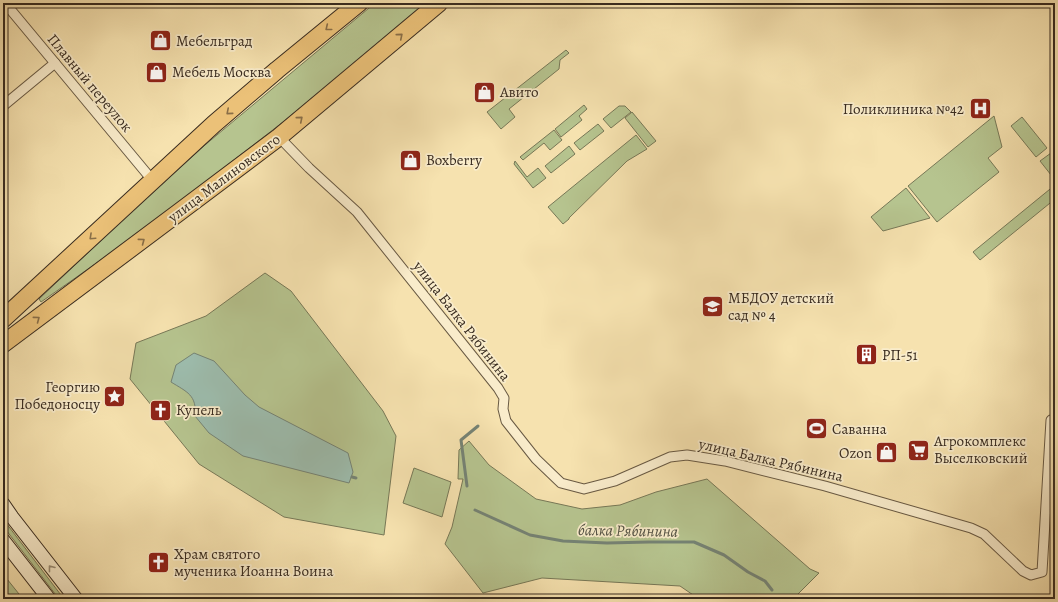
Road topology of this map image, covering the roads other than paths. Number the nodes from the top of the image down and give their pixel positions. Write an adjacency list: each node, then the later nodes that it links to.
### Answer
1 (5, 3): 4 (street, Плавный переулок)
2 (359, 3): 7 (highway, one-way to 7)
3 (439, 3): 6 (highway, улица Малиновского, one-way to 3)
4 (55, 63): 5 (street); 7 (street, Плавный переулок)
5 (3, 106)
6 (278, 137): 9 (highway, улица Малиновского, one-way to 6); 10 (street, улица Балка Рябинина)
7 (153, 181): 8 (highway, one-way to 8)
8 (3, 319)
9 (4, 347)
10 (1051, 420)
11 (3, 504): 14 (main road, one-way to 11)
12 (3, 540): 13 (main road)
13 (49, 599)
14 (76, 599)

